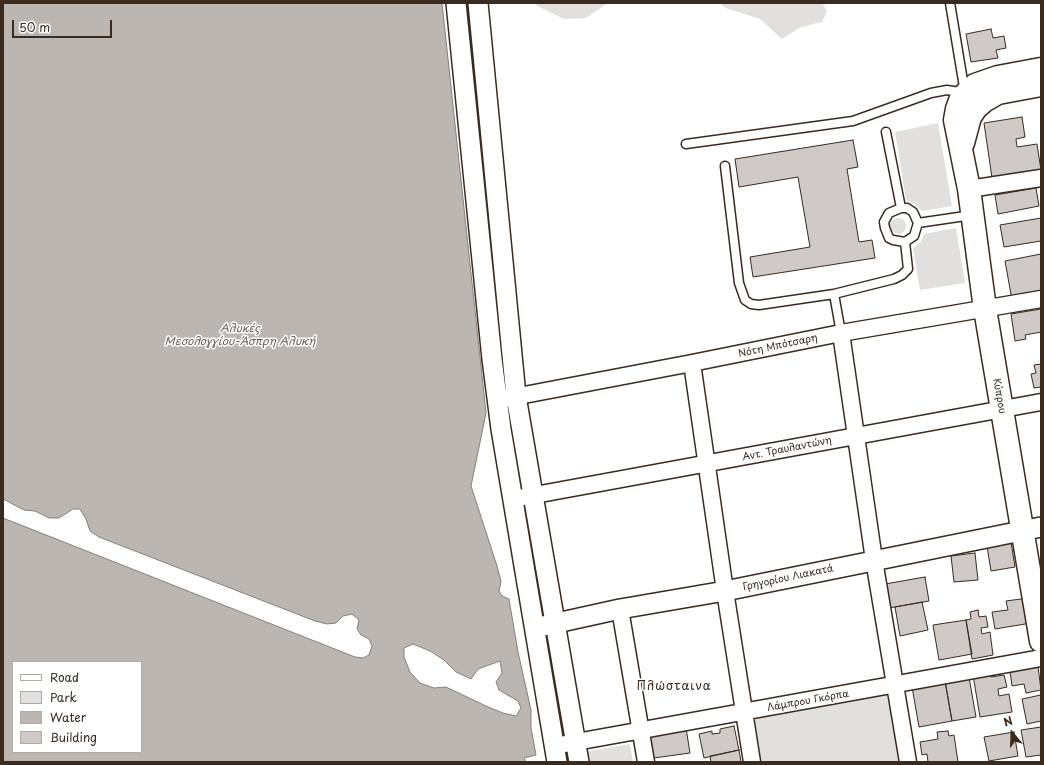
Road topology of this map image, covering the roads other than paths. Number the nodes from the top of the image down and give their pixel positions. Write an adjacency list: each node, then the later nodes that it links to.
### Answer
1 (456, 3): 21 (street)
2 (478, 3): 21 (street)
3 (950, 3): 6 (lane)
4 (1041, 69): 6 (main road)
5 (1041, 85): 6 (main road)
6 (973, 94): 8 (lane); 11 (main road, Κύπρου)
7 (886, 132): 12 (lane)
8 (686, 144)
9 (725, 166): 16 (lane)
10 (1041, 178): 11 (street)
11 (969, 189): 13 (main road, Κύπρου)
12 (901, 208): 14 (lane); 15 (lane)
13 (972, 215): 14 (lane); 18 (main road, Κύπρου)
14 (918, 223): 15 (lane)
15 (905, 242): 16 (lane)
16 (834, 294): 19 (lane)
17 (1041, 299): 18 (street, Νότη Μπότσαρη)
18 (985, 309): 19 (street, Νότη Μπότσαρη); 23 (main road, Κύπρου)
19 (841, 333): 20 (street, Νότη Μπότσαρη); 24 (street)
20 (692, 363): 21 (street, Νότη Μπότσαρη); 25 (street)
21 (507, 398): 26 (street); 27 (street)
22 (1041, 402): 23 (street, Αντ. Τραυλαντώνη)
23 (1001, 409): 24 (street, Αντ. Τραυλαντώνη); 28 (main road, Κύπρου)
24 (856, 435): 25 (street, Αντ. Τραυλαντώνη); 29 (street)
25 (707, 465): 26 (street, Αντ. Τραυλαντώνη); 30 (street)
26 (533, 495): 27 (street, Αντ. Τραυλαντώνη); 32 (street)
27 (513, 499): 33 (street)
28 (1032, 528): 29 (street, Γρηγορίου Λιακατά); 34 (main road, Κύπρου)
29 (874, 560): 30 (street, Γρηγορίου Λιακατά); 36 (street)
30 (725, 592): 31 (street, Γρηγορίου Λιακατά); 37 (street)
31 (620, 609): 32 (street, Γρηγορίου Λιακατά); 38 (street)
32 (555, 623): 33 (street, Γρηγορίου Λιακατά); 39 (street)
33 (534, 628): 40 (street)
34 (1041, 641)
35 (1041, 658): 36 (street, Λάμπρου Γκόρπα)
36 (896, 686): 37 (street, Λάμπρου Γκόρπα); 44 (street)
37 (745, 713): 38 (street, Λάμπρου Γκόρπα); 43 (street)
38 (641, 731): 39 (street, Λάμπρου Γκόρπα); 42 (street)
39 (576, 743): 40 (street, Λάμπρου Γκόρπα); 41 (street)
40 (556, 754)
41 (579, 762)
42 (646, 762)
43 (752, 762)
44 (908, 762)

